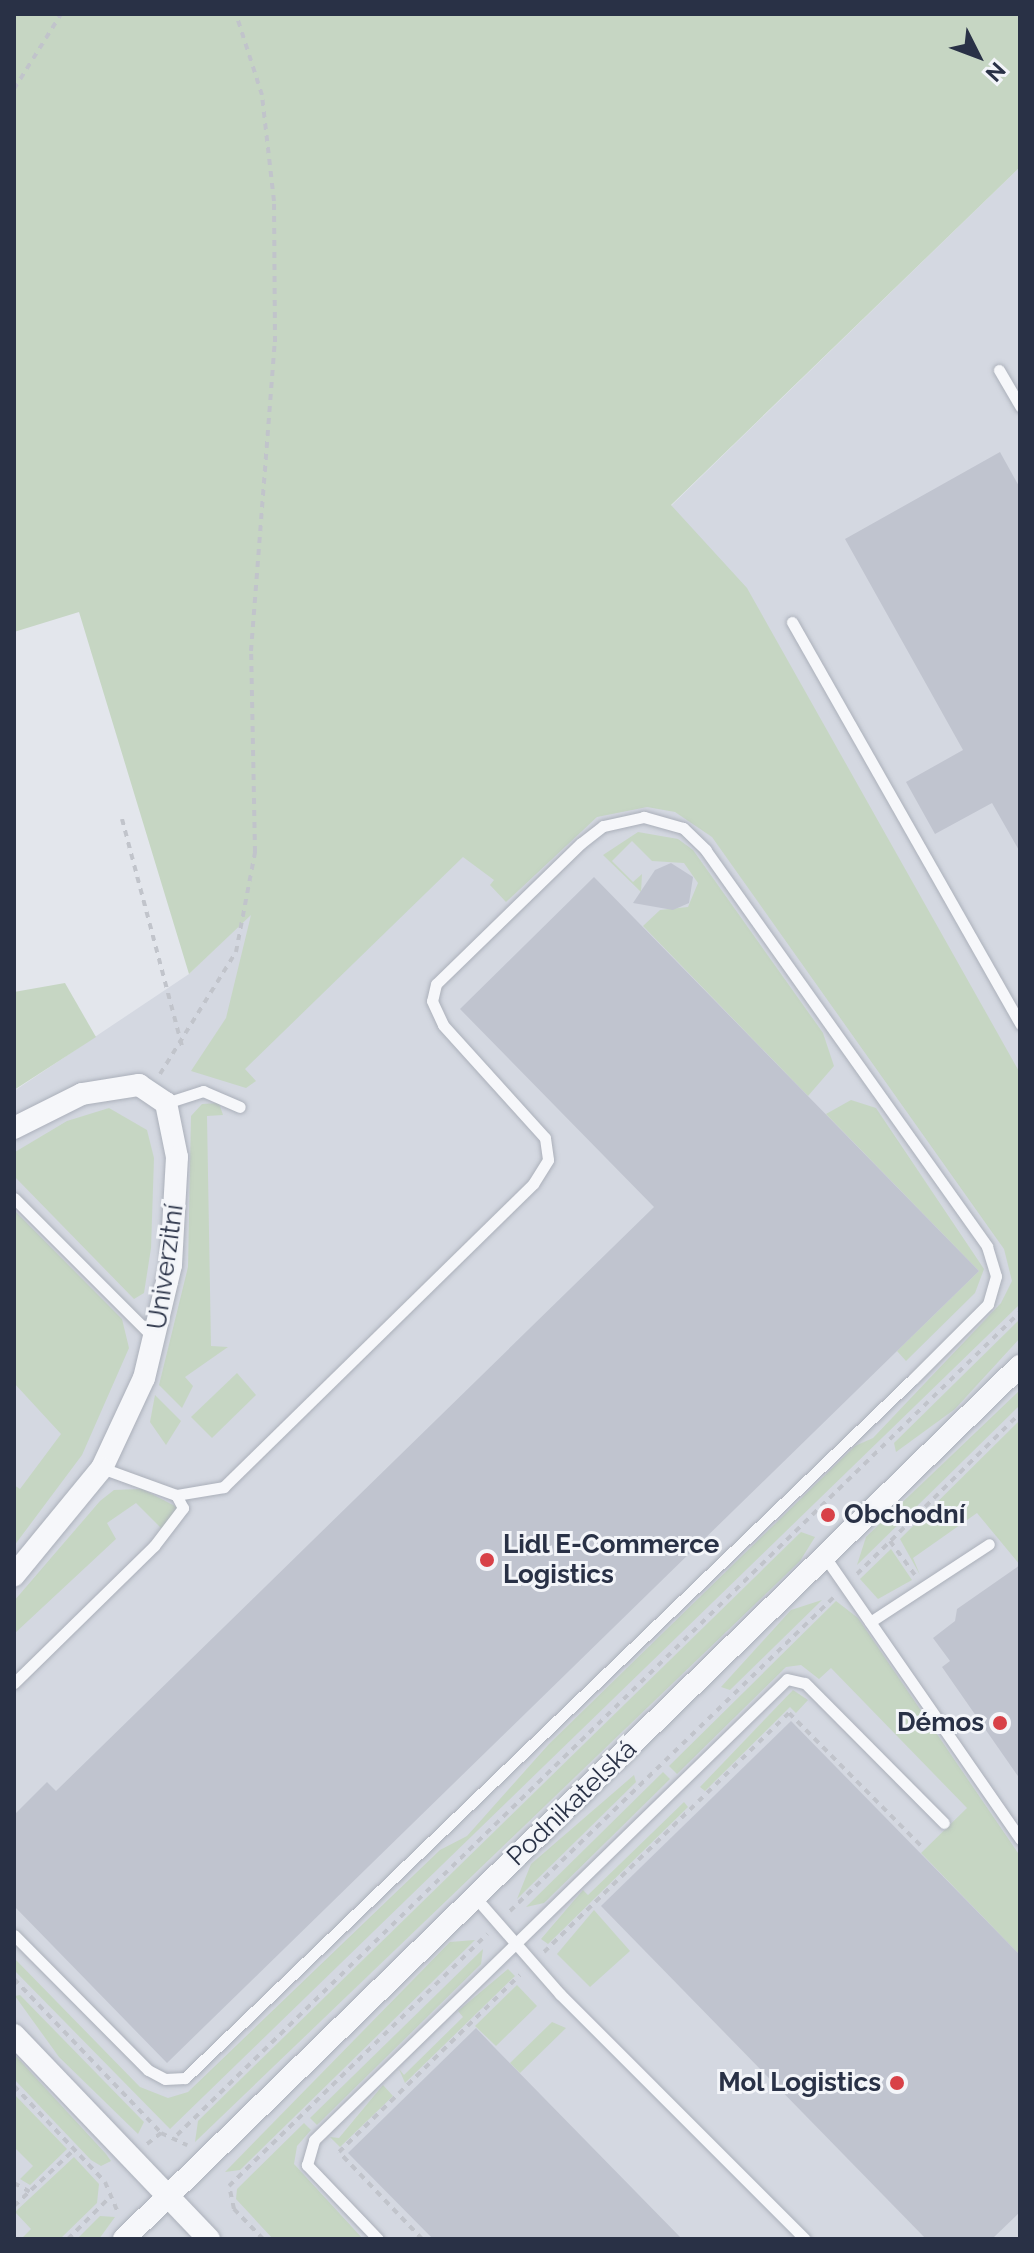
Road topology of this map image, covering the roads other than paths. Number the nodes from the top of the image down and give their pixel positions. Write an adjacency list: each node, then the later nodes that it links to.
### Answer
1 (999, 370): 2 (lane)
2 (1020, 406)
3 (792, 622): 4 (lane)
4 (1020, 1024)
5 (158, 1096): 6 (lane); 7 (street); 9 (street, Univerzitní)
6 (240, 1107)
7 (14, 1128)
8 (14, 1198): 9 (lane)
9 (156, 1340): 11 (street, Univerzitní)
10 (1020, 1366): 14 (street, Podnikatelská)
11 (102, 1468): 12 (lane); 15 (street, Univerzitní)
12 (176, 1495): 17 (lane); 21 (lane)
13 (989, 1544): 16 (lane)
14 (825, 1557): 16 (lane); 20 (street, Podnikatelská)
15 (14, 1575)
16 (870, 1622): 19 (lane)
17 (14, 1683)
18 (944, 1823): 22 (lane)
19 (1020, 1839)
20 (475, 1897): 22 (lane); 24 (street, Podnikatelská)
21 (14, 1935)
22 (513, 1944): 27 (lane); 28 (lane)
23 (14, 2035): 24 (street)
24 (168, 2196): 25 (street, Podnikatelská); 26 (street)
25 (124, 2239)
26 (209, 2239)
27 (378, 2239)
28 (805, 2239)

